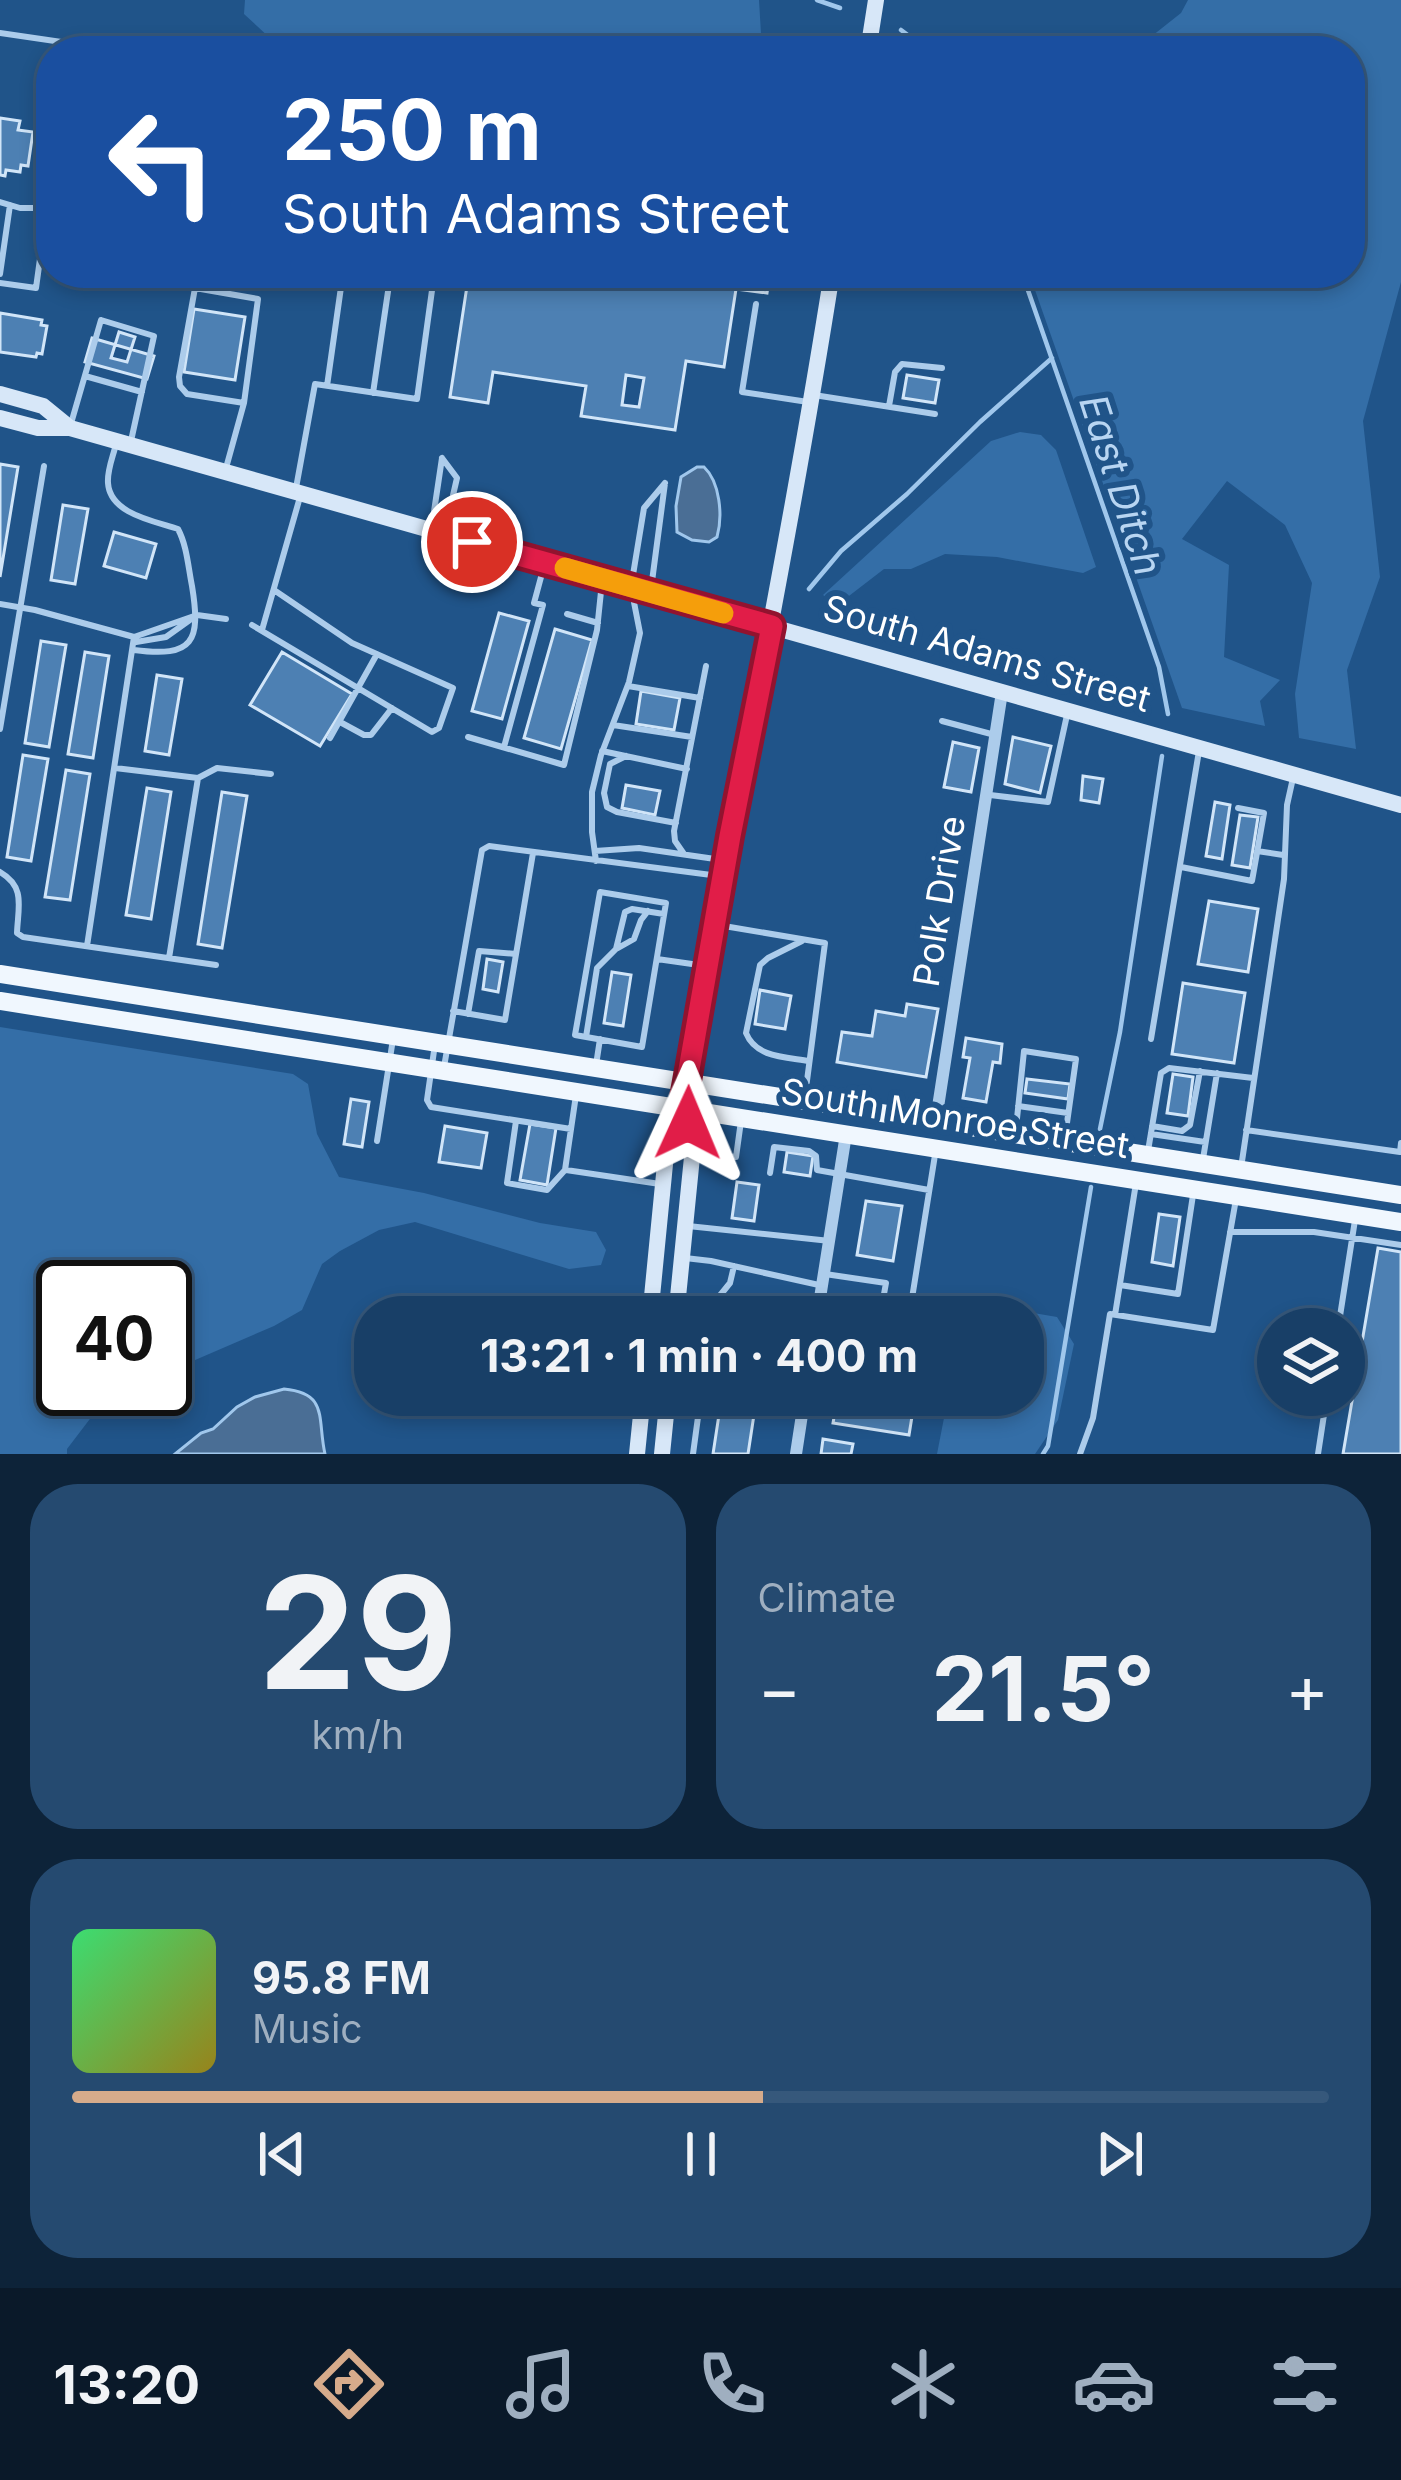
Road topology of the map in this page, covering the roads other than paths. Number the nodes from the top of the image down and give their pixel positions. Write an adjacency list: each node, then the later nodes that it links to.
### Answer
1 (876, 0): 3 (main road)
2 (0, 33): 4 (lane)
3 (870, 36)
4 (36, 38)
5 (5, 203): 6 (lane); 7 (lane)
6 (36, 207)
7 (0, 274)
8 (0, 283): 9 (lane)
9 (36, 288)
10 (341, 288): 17 (lane)
11 (388, 288): 19 (lane)
12 (432, 288): 19 (lane)
13 (830, 288): 21 (main road)
14 (757, 304): 21 (lane)
15 (942, 368): 23 (lane)
16 (85, 376): 18 (lane); 18 (lane); 26 (lane)
17 (327, 386): 19 (lane); 30 (lane)
18 (142, 392): 27 (lane)
19 (373, 393)
20 (0, 394): 26 (main road, South Adams Street)
21 (812, 398): 23 (lane); 44 (main road)
22 (244, 404): 22 (lane); 29 (lane)
23 (889, 407): 24 (lane)
24 (935, 414)
25 (0, 418): 26 (main road, South Adams Street)
26 (70, 428): 27 (main road, South Adams Street)
27 (123, 443): 29 (main road, South Adams Street); 40 (lane)
28 (44, 466): 38 (lane)
29 (225, 472): 30 (main road, South Adams Street)
30 (299, 492): 31 (main road, South Adams Street); 35 (lane)
31 (438, 532): 31 (lane); 32 (main road, South Adams Street)
32 (545, 562): 33 (main road, South Adams Street); 63 (lane)
33 (602, 578): 34 (main road, South Adams Street); 42 (lane)
34 (632, 586): 36 (main road, South Adams Street); 36 (lane); 49 (lane)
35 (274, 590): 45 (lane); 47 (lane)
36 (651, 592): 44 (main road, South Adams Street)
37 (0, 604): 38 (lane)
38 (20, 607): 46 (lane); 58 (lane)
39 (567, 614): 42 (lane)
40 (196, 615): 41 (lane); 46 (lane); 46 (lane)
41 (226, 619)
42 (598, 623): 63 (lane)
43 (252, 625): 45 (lane)
44 (772, 626): 51 (main road, South Adams Street); 83 (main road)
45 (262, 631): 50 (lane)
46 (134, 643): 67 (lane)
47 (377, 654): 50 (lane); 53 (lane)
48 (706, 666): 52 (lane)
49 (628, 686): 52 (lane); 57 (lane)
50 (358, 688): 53 (lane); 56 (lane)
51 (1002, 692): 54 (main road, South Adams Street); 59 (street, Polk Drive)
52 (700, 698): 61 (lane)
53 (392, 708): 56 (lane)
54 (1068, 710): 64 (main road, South Adams Street); 72 (lane)
55 (942, 721): 59 (lane)
56 (340, 722): 62 (lane)
57 (613, 725): 61 (lane); 65 (lane)
58 (0, 729)
59 (995, 736): 72 (street, Polk Drive)
60 (468, 737): 63 (lane)
61 (694, 737): 68 (lane)
62 (330, 739)
63 (504, 747)
64 (1199, 747): 70 (main road, South Adams Street); 82 (lane)
65 (602, 751): 66 (lane); 76 (lane)
66 (626, 756): 68 (lane); 75 (lane)
67 (115, 768): 71 (lane); 89 (lane)
68 (688, 770): 75 (lane)
69 (271, 774): 71 (lane)
70 (1294, 774): 73 (main road, South Adams Street); 80 (lane)
71 (198, 778): 92 (lane)
72 (986, 795): 120 (street, Polk Drive)
73 (1401, 805)
74 (1238, 808): 77 (lane)
75 (676, 823): 79 (lane)
76 (595, 851): 79 (lane); 81 (lane)
77 (1257, 851): 80 (lane); 82 (lane)
78 (533, 853): 81 (lane); 91 (lane); 98 (lane)
79 (684, 854): 83 (lane)
80 (1285, 856): 111 (lane)
81 (596, 861): 83 (lane)
82 (1181, 867): 102 (lane)
83 (724, 868): 87 (main road)
84 (0, 872): 89 (lane)
85 (648, 911): 86 (lane); 90 (lane); 90 (lane)
86 (664, 914): 93 (lane); 101 (lane)
87 (714, 924): 88 (lane); 95 (main road)
88 (806, 939): 105 (lane); 105 (lane)
89 (87, 946): 92 (lane)
90 (616, 949): 101 (lane)
91 (516, 953): 99 (lane); 99 (lane)
92 (169, 958): 94 (lane)
93 (657, 958): 95 (lane); 103 (lane)
94 (216, 965)
95 (706, 966): 112 (main road)
96 (0, 974): 100 (main road, South Monroe Street)
97 (0, 1001): 106 (main road, South Monroe Street)
98 (453, 1012): 99 (lane); 104 (lane)
99 (468, 1014)
100 (394, 1035): 104 (main road, South Monroe Street); 106 (lane)
101 (586, 1037): 103 (lane)
102 (1151, 1039)
103 (600, 1040): 107 (lane)
104 (442, 1043): 107 (main road, South Monroe Street); 108 (lane)
105 (809, 1061): 114 (lane)
106 (389, 1062): 108 (main road, South Monroe Street); 129 (lane)
107 (596, 1067): 112 (main road, South Monroe Street)
108 (438, 1070): 113 (main road, South Monroe Street); 119 (lane)
109 (1200, 1072): 110 (lane); 127 (lane); 127 (lane)
110 (1216, 1073): 111 (lane); 130 (lane)
111 (1254, 1078): 124 (lane)
112 (687, 1081): 114 (main road, South Monroe Street); 116 (main road)
113 (576, 1091): 116 (main road, South Monroe Street); 123 (lane)
114 (804, 1099): 120 (main road, South Monroe Street)
115 (1018, 1106): 117 (lane); 117 (lane); 125 (lane)
116 (682, 1108): 118 (main road, South Monroe Street); 134 (main road); 141 (main road)
117 (1068, 1113): 128 (lane)
118 (742, 1118): 121 (main road, South Monroe Street); 134 (lane)
119 (516, 1120): 123 (lane); 137 (lane)
120 (936, 1120): 122 (main road, South Monroe Street)
121 (783, 1124): 126 (main road, South Monroe Street); 131 (lane)
122 (962, 1124): 125 (main road, South Monroe Street); 132 (main road)
123 (571, 1129): 137 (lane)
124 (1246, 1130): 133 (lane); 136 (lane)
125 (1015, 1133): 128 (main road, South Monroe Street)
126 (846, 1134): 132 (main road, South Monroe Street); 139 (street)
127 (1150, 1138): 128 (main road, South Monroe Street); 130 (lane); 135 (main road, South Monroe Street)
128 (1064, 1141)
129 (376, 1142)
130 (1205, 1142): 135 (lane)
131 (780, 1148): 138 (lane); 139 (lane)
132 (936, 1148): 140 (main road, South Monroe Street); 143 (lane)
133 (1400, 1150)
134 (692, 1153): 148 (main road)
135 (1202, 1163): 136 (main road, South Monroe Street)
136 (1240, 1169): 144 (main road, South Monroe Street); 145 (main road)
137 (565, 1170): 141 (lane)
138 (770, 1173)
139 (840, 1174): 143 (lane); 151 (street)
140 (1136, 1180): 142 (main road, South Monroe Street); 156 (lane)
141 (663, 1185): 157 (main road)
142 (1194, 1189): 145 (main road, South Monroe Street); 156 (lane)
143 (928, 1190): 161 (lane)
144 (1401, 1195)
145 (1237, 1196): 146 (main road, South Monroe Street); 149 (lane)
146 (1356, 1214): 147 (main road, South Monroe Street); 150 (lane)
147 (1401, 1222)
148 (685, 1225): 151 (lane); 153 (main road)
149 (1230, 1232): 150 (lane); 163 (lane)
150 (1353, 1237): 152 (lane); 162 (lane)
151 (830, 1241): 155 (street)
152 (1401, 1245)
153 (681, 1258): 154 (lane); 158 (main road)
154 (734, 1266): 155 (lane); 159 (lane)
155 (822, 1286): 155 (lane); 160 (street)
156 (1120, 1286): 163 (lane)
157 (652, 1296)
158 (678, 1296)
159 (720, 1296)
160 (820, 1296)
161 (912, 1296)
162 (1341, 1308)
163 (1115, 1315): 173 (lane)
164 (641, 1416): 169 (main road)
165 (666, 1416): 170 (main road)
166 (698, 1416): 171 (lane)
167 (802, 1416): 172 (street)
168 (1324, 1416): 174 (lane)
169 (637, 1454)
170 (662, 1454)
171 (693, 1454)
172 (796, 1454)
173 (1080, 1454)
174 (1318, 1454)

